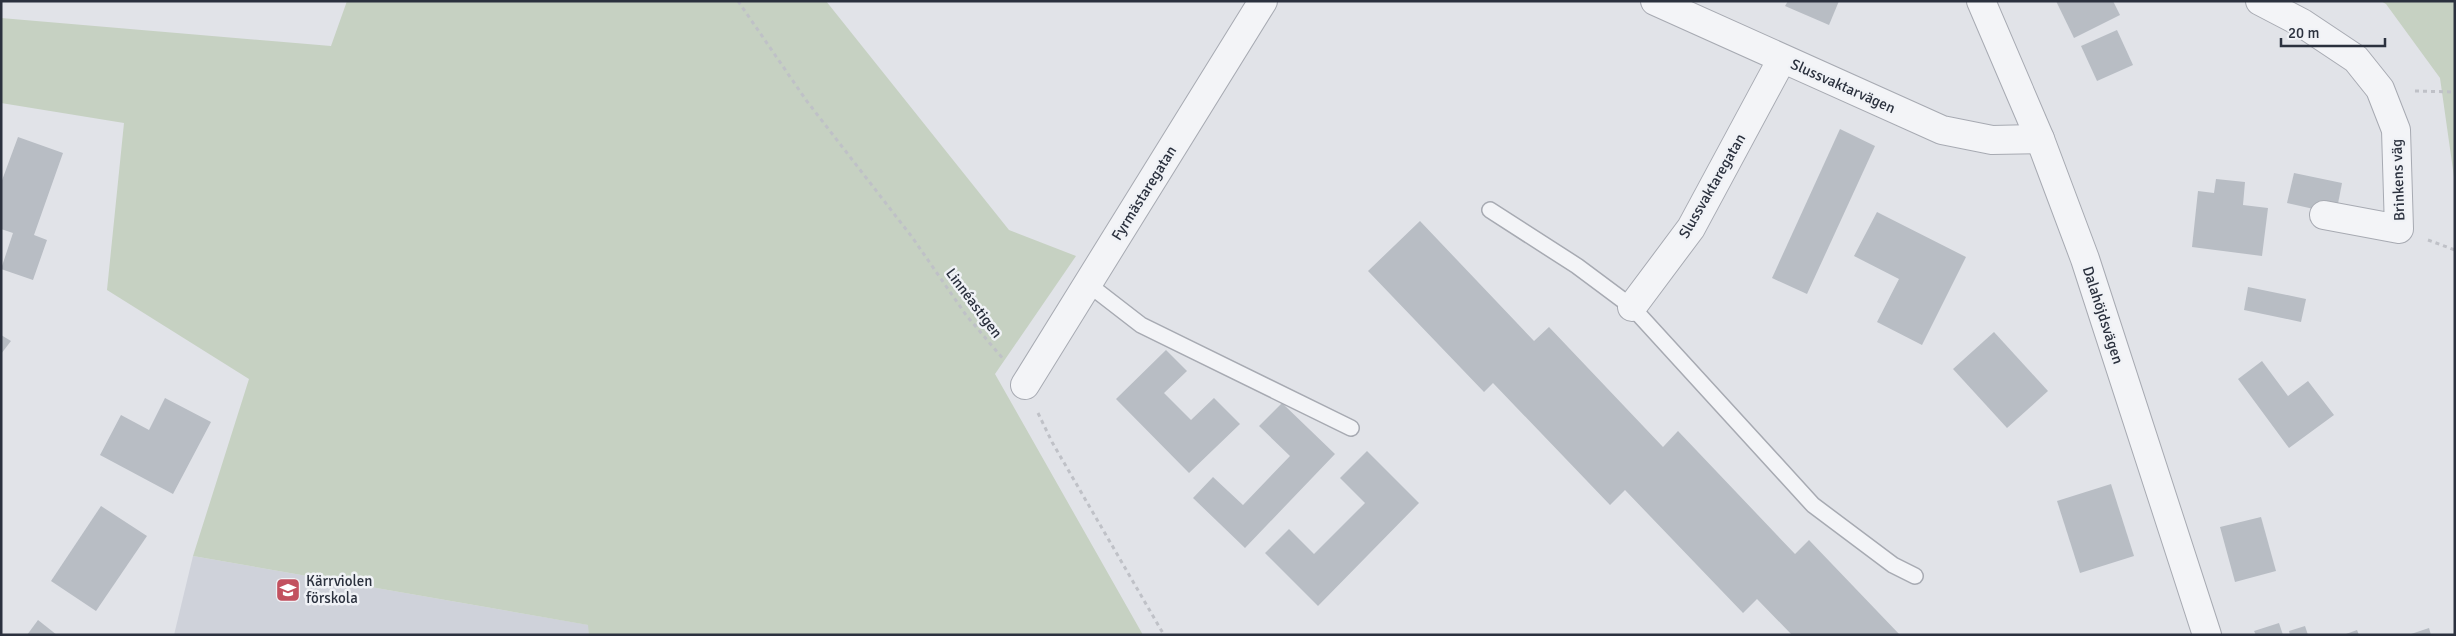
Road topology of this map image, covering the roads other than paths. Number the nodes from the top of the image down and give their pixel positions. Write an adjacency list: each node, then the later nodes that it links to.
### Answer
1 (1263, 1): 9 (street, Fyrmästaregatan)
2 (1655, 1): 5 (street, Slussvaktarvägen)
3 (1981, 1): 6 (street, Dalahöjdsvägen)
4 (2260, 1): 8 (street, Brinkens väg)
5 (1782, 59): 6 (street, Slussvaktarvägen); 10 (street, Slussvaktaregatan)
6 (2040, 139): 14 (street, Dalahöjdsvägen)
7 (1490, 210): 10 (lane)
8 (2324, 215)
9 (1088, 284): 11 (street, Fyrmästaregatan); 12 (lane)
10 (1632, 307): 13 (lane)
11 (1025, 385)
12 (1352, 428)
13 (1915, 576)
14 (2207, 635)

